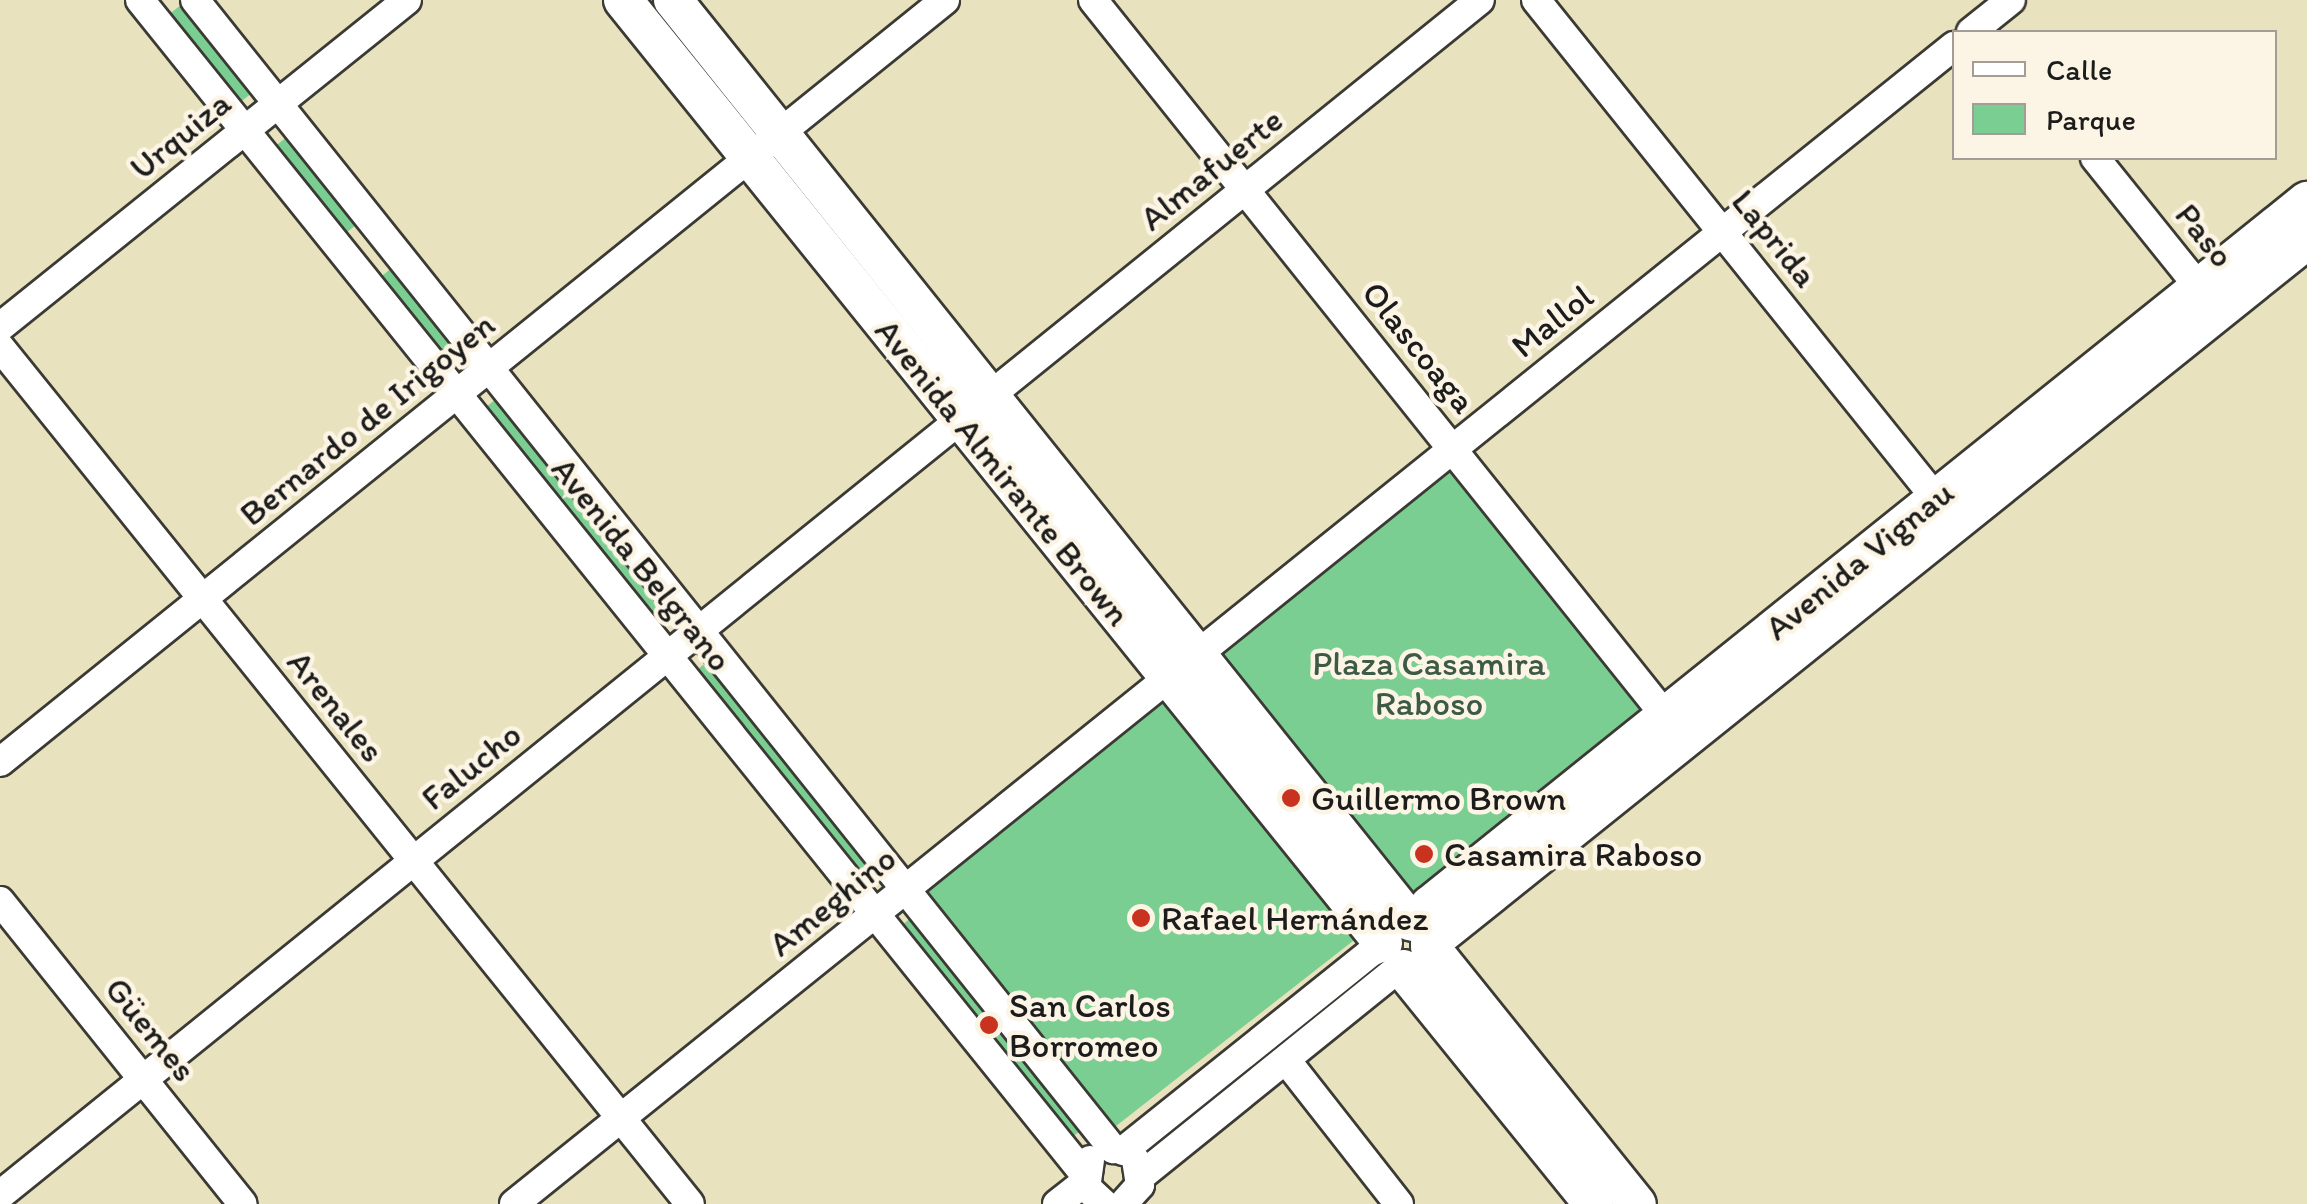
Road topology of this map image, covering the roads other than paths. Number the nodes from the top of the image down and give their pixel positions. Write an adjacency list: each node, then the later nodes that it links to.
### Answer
1 (140, 0): 14 (street, Avenida Belgrano)
2 (196, 0): 13 (street, Avenida Belgrano)
3 (406, 0): 13 (street, Urquiza)
4 (622, 0): 16 (main road, Avenida Almirante Brown)
5 (673, 0): 15 (main road, Avenida Almirante Brown)
6 (945, 0): 15 (street, Bernardo de Irigoyen)
7 (1093, 0): 18 (street, Olascoaga)
8 (1480, 0): 18 (street, Almafuerte)
9 (1536, 0): 20 (street, Laprida)
10 (2011, 0): 11 (street)
11 (1980, 21)
12 (1952, 48): 20 (street, Mallol)
13 (278, 104): 14 (street, Urquiza); 25 (street, Avenida Belgrano)
14 (245, 130): 23 (street, Urquiza); 26 (street, Avenida Belgrano)
15 (780, 133): 16 (street, Bernardo de Irigoyen); 27 (main road, Avenida Almirante Brown)
16 (750, 158): 25 (street, Bernardo de Irigoyen); 27 (main road, Avenida Almirante Brown)
17 (2097, 160): 22 (street, Paso)
18 (1245, 190): 27 (street, Almafuerte); 28 (street, Olascoaga)
19 (2307, 200): 22 (main road, Avenida Vignau)
20 (1722, 232): 28 (street, Mallol); 29 (street, Laprida)
21 (2307, 240): 22 (main road, Avenida Vignau)
22 (2209, 300): 29 (main road, Avenida Vignau)
23 (0, 327)
24 (0, 348): 30 (street, Arenales)
25 (490, 368): 26 (street, Bernardo de Irigoyen); 31 (street, Avenida Belgrano)
26 (457, 394): 30 (street, Bernardo de Irigoyen); 32 (street, Avenida Belgrano)
27 (975, 408): 31 (street, Falucho); 33 (main road, Avenida Almirante Brown)
28 (1452, 449): 33 (street, Mallol); 34 (street, Olascoaga)
29 (1946, 511): 34 (main road, Avenida Vignau)
30 (202, 599): 35 (street, Bernardo de Irigoyen); 36 (street, Arenales)
31 (702, 629): 32 (street, Falucho); 37 (street, Avenida Belgrano)
32 (668, 656): 36 (street, Falucho); 39 (street, Avenida Belgrano)
33 (1182, 667): 37 (street, Ameghino); 40 (main road, Avenida Almirante Brown)
34 (1675, 728): 40 (main road, Avenida Vignau)
35 (0, 762)
36 (414, 861): 42 (street, Falucho); 43 (street, Arenales)
37 (904, 890): 39 (street, Ameghino); 44 (street, Avenida Belgrano)
38 (0, 902): 42 (street, Güemes)
39 (875, 914): 43 (street, Ameghino); 45 (street, Avenida Belgrano)
40 (1407, 945): 41 (street); 44 (street); 48 (main road); 55 (main road)
41 (1286, 1060): 46 (street); 54 (street)
42 (143, 1080): 47 (street, Falucho); 49 (street, Güemes)
43 (621, 1118): 50 (street, Ameghino); 51 (street, Arenales)
44 (1118, 1150): 45 (street); 46 (street, Avenida Belgrano)
45 (1085, 1178): 52 (street); 53 (street, Avenida Belgrano)
46 (1137, 1193)
47 (0, 1195)
48 (1632, 1202)
49 (243, 1204)
50 (514, 1204)
51 (690, 1204)
52 (1057, 1204)
53 (1104, 1204)
54 (1400, 1204)
55 (1593, 1204)

